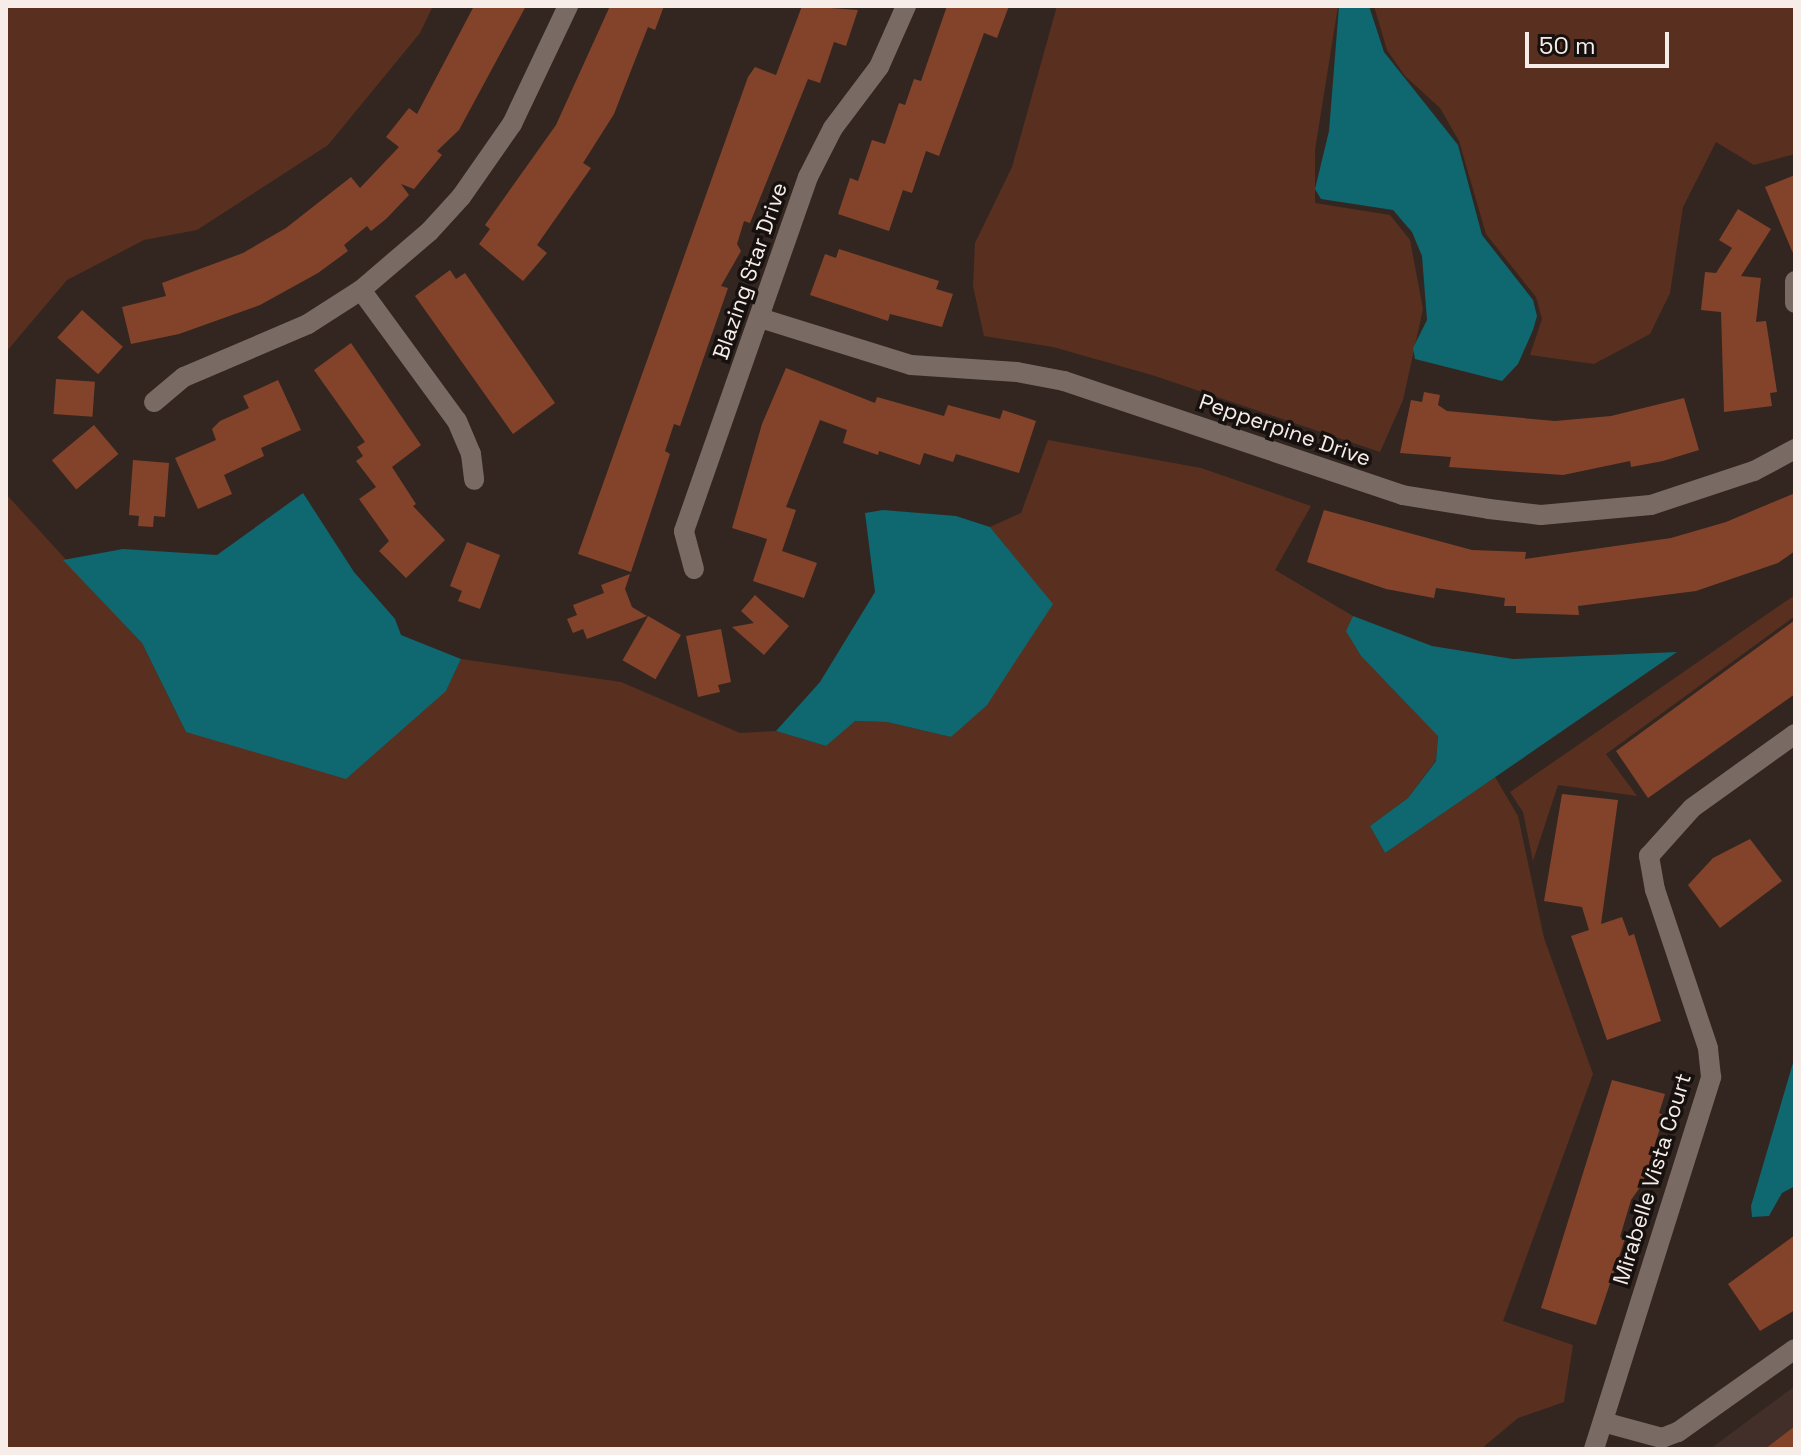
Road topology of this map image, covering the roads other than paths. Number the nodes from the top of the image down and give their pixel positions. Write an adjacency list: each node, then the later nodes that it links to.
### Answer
1 (568, 6): 4 (street)
2 (906, 6): 6 (street, Blazing Star Drive)
3 (1795, 281): 5 (street)
4 (361, 290): 7 (street); 9 (street)
5 (1795, 303)
6 (760, 318): 8 (street, Pepperpine Drive); 10 (street, Blazing Star Drive)
7 (154, 402)
8 (1795, 449)
9 (474, 480)
10 (694, 569)
11 (1795, 734): 13 (street, Mirabelle Vista Court)
12 (1795, 1349): 13 (street)
13 (1603, 1422): 14 (street, Mirabelle Vista Court)
14 (1594, 1449)

